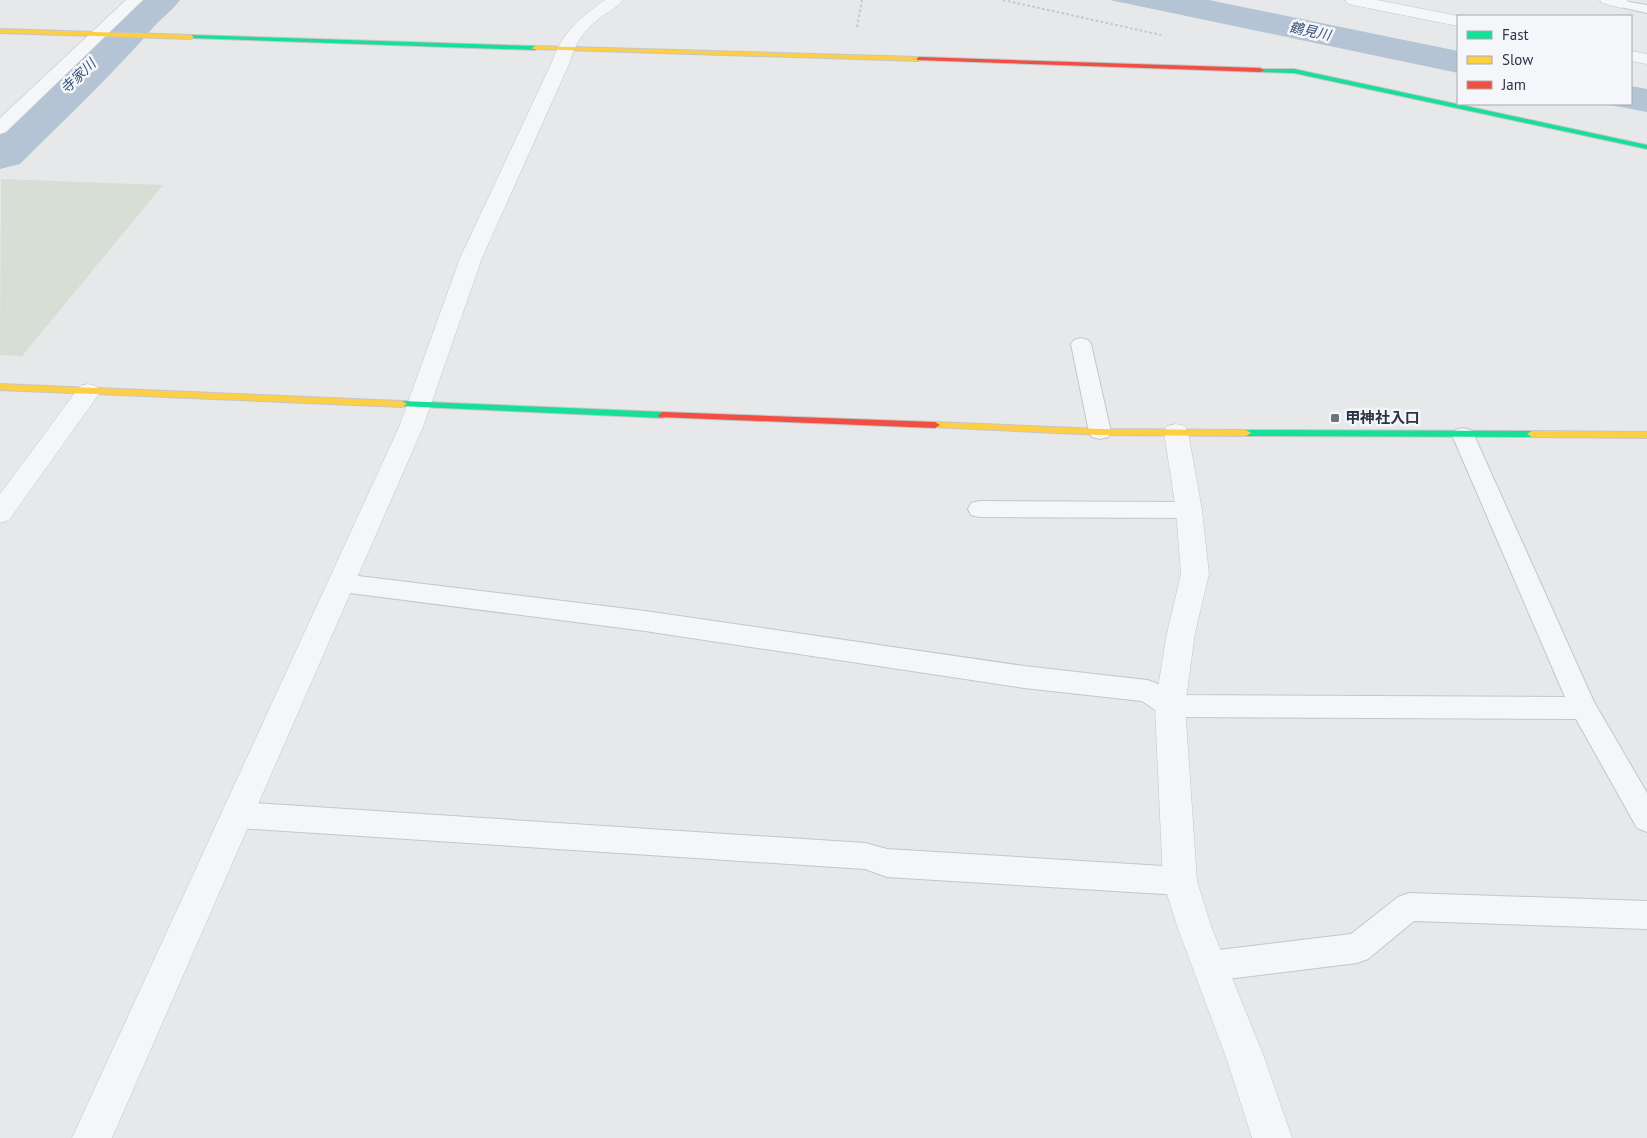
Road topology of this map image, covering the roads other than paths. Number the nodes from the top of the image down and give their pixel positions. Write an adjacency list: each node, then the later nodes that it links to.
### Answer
1 (135, 0): 8 (street)
2 (615, 0): 9 (street)
3 (1353, 0): 6 (street)
4 (1614, 2): 5 (lane)
5 (1647, 8)
6 (1457, 21)
7 (0, 31): 8 (street)
8 (105, 34): 9 (street); 12 (street)
9 (564, 48): 13 (street); 17 (street)
10 (1632, 56): 11 (street)
11 (1647, 59)
12 (0, 128)
13 (1647, 147)
14 (1081, 344): 18 (lane)
15 (0, 387): 16 (street)
16 (88, 392): 17 (street); 24 (street)
17 (420, 405): 18 (street); 25 (street)
18 (1100, 432): 19 (street)
19 (1176, 432): 20 (street); 23 (street)
20 (1463, 435): 21 (street); 27 (lane)
21 (1647, 435)
22 (979, 509): 23 (lane)
23 (1189, 510): 26 (street)
24 (0, 513)
25 (342, 583): 26 (lane); 28 (street)
26 (1170, 706): 27 (lane); 30 (street)
27 (1583, 708): 29 (lane)
28 (238, 815): 30 (lane); 33 (street)
29 (1647, 820)
30 (1180, 881): 32 (street)
31 (1647, 916): 32 (lane)
32 (1211, 966): 34 (street)
33 (92, 1138)
34 (1272, 1138)

